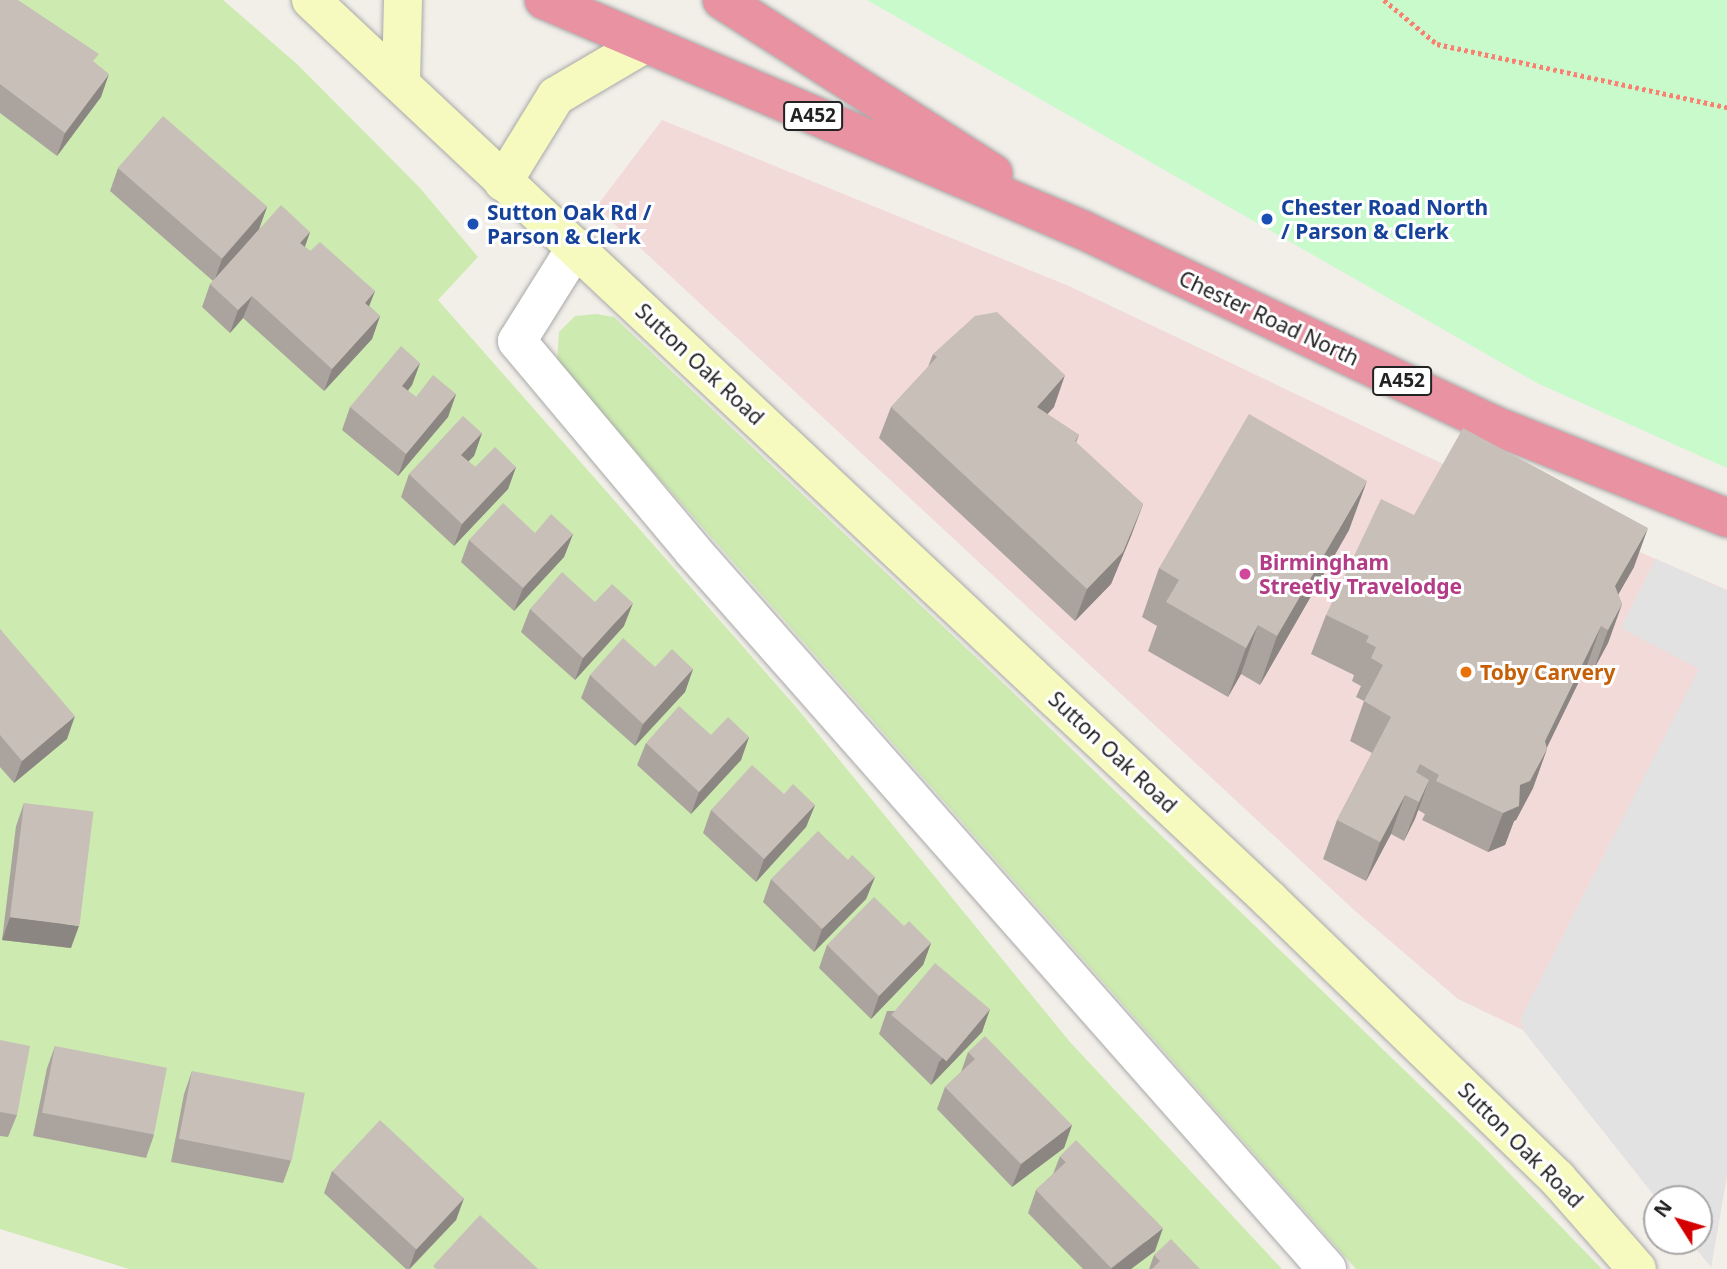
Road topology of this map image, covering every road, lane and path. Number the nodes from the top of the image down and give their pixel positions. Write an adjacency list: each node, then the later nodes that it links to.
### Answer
1 (311, 0): 7 (main road, Sutton Oak Road)
2 (403, 0): 7 (main road)
3 (544, 0): 6 (highway, Chester Road North / A452)
4 (722, 0): 10 (highway, Chester Road North / A452)
5 (1384, 0): 8 (path)
6 (643, 45): 9 (main road); 10 (highway, Chester Road North / A452)
7 (401, 81): 9 (main road, Sutton Oak Road)
8 (1727, 107)
9 (503, 182): 11 (main road, Sutton Oak Road)
10 (1083, 230): 12 (highway, Chester Road North / A452)
11 (576, 247): 13 (street); 14 (main road, Sutton Oak Road)
12 (1727, 517)
13 (1327, 1269)
14 (1637, 1269)

